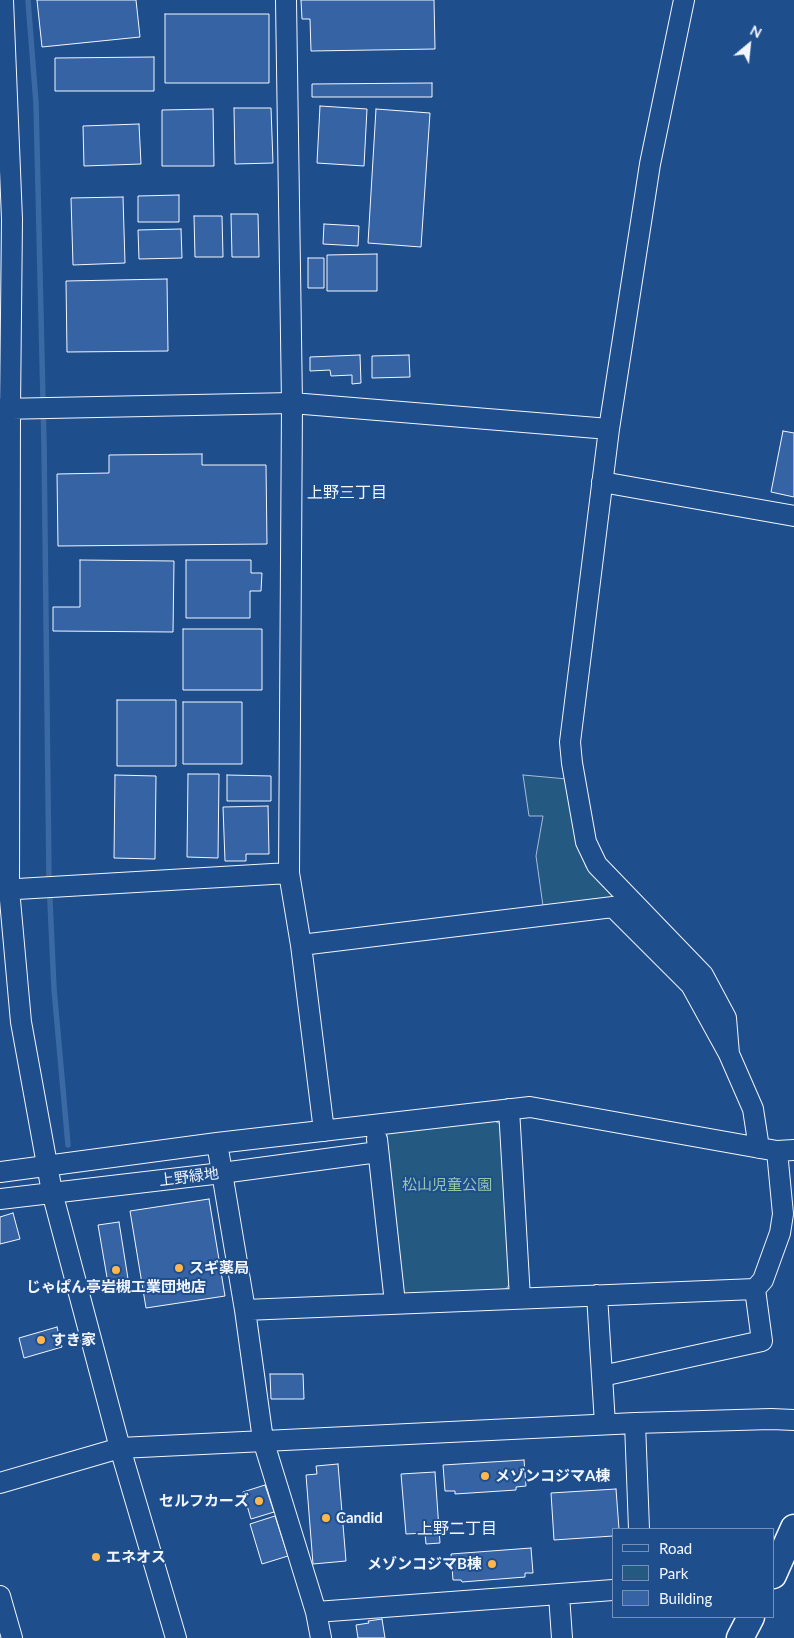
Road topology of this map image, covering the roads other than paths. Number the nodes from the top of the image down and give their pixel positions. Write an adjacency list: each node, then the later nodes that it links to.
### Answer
1 (3, 0): 5 (street)
2 (286, 0): 4 (street)
3 (684, 0): 6 (street)
4 (292, 403): 5 (street); 6 (street); 9 (street)
5 (5, 409): 10 (street)
6 (608, 428): 7 (street)
7 (602, 482): 8 (street); 12 (street)
8 (794, 516)
9 (290, 873): 10 (street); 11 (street)
10 (5, 889): 19 (street)
11 (301, 945): 12 (street); 15 (street)
12 (730, 1054): 17 (street)
13 (509, 1110): 14 (street); 17 (street); 26 (street)
14 (375, 1124): 15 (street); 18 (street)
15 (324, 1131): 16 (street)
16 (217, 1143): 19 (street); 21 (street)
17 (776, 1150): 24 (street)
18 (378, 1152): 21 (street, 上野緑地); 27 (street)
19 (46, 1166): 20 (street); 22 (street)
20 (0, 1172)
21 (222, 1173): 22 (street, 上野緑地); 28 (street)
22 (52, 1192): 23 (street, 上野緑地); 34 (street)
23 (0, 1199)
24 (756, 1289): 25 (street); 29 (street)
25 (597, 1295): 26 (street); 29 (street)
26 (520, 1298): 27 (street)
27 (396, 1304): 28 (street)
28 (245, 1310): 33 (street)
29 (602, 1376): 32 (street)
30 (794, 1420): 31 (street)
31 (635, 1423): 32 (street); 36 (street)
32 (605, 1424): 33 (street)
33 (263, 1440): 34 (street); 42 (street)
34 (120, 1448): 35 (street); 45 (street)
35 (0, 1483)
36 (639, 1528)
37 (794, 1528): 38 (main road)
38 (774, 1573)
39 (612, 1590): 40 (street)
40 (559, 1595): 42 (street); 47 (street)
41 (0, 1596): 44 (street)
42 (316, 1612): 46 (street)
43 (750, 1618): 48 (main road)
44 (12, 1638)
45 (176, 1638)
46 (321, 1638)
47 (562, 1638)
48 (740, 1638)

